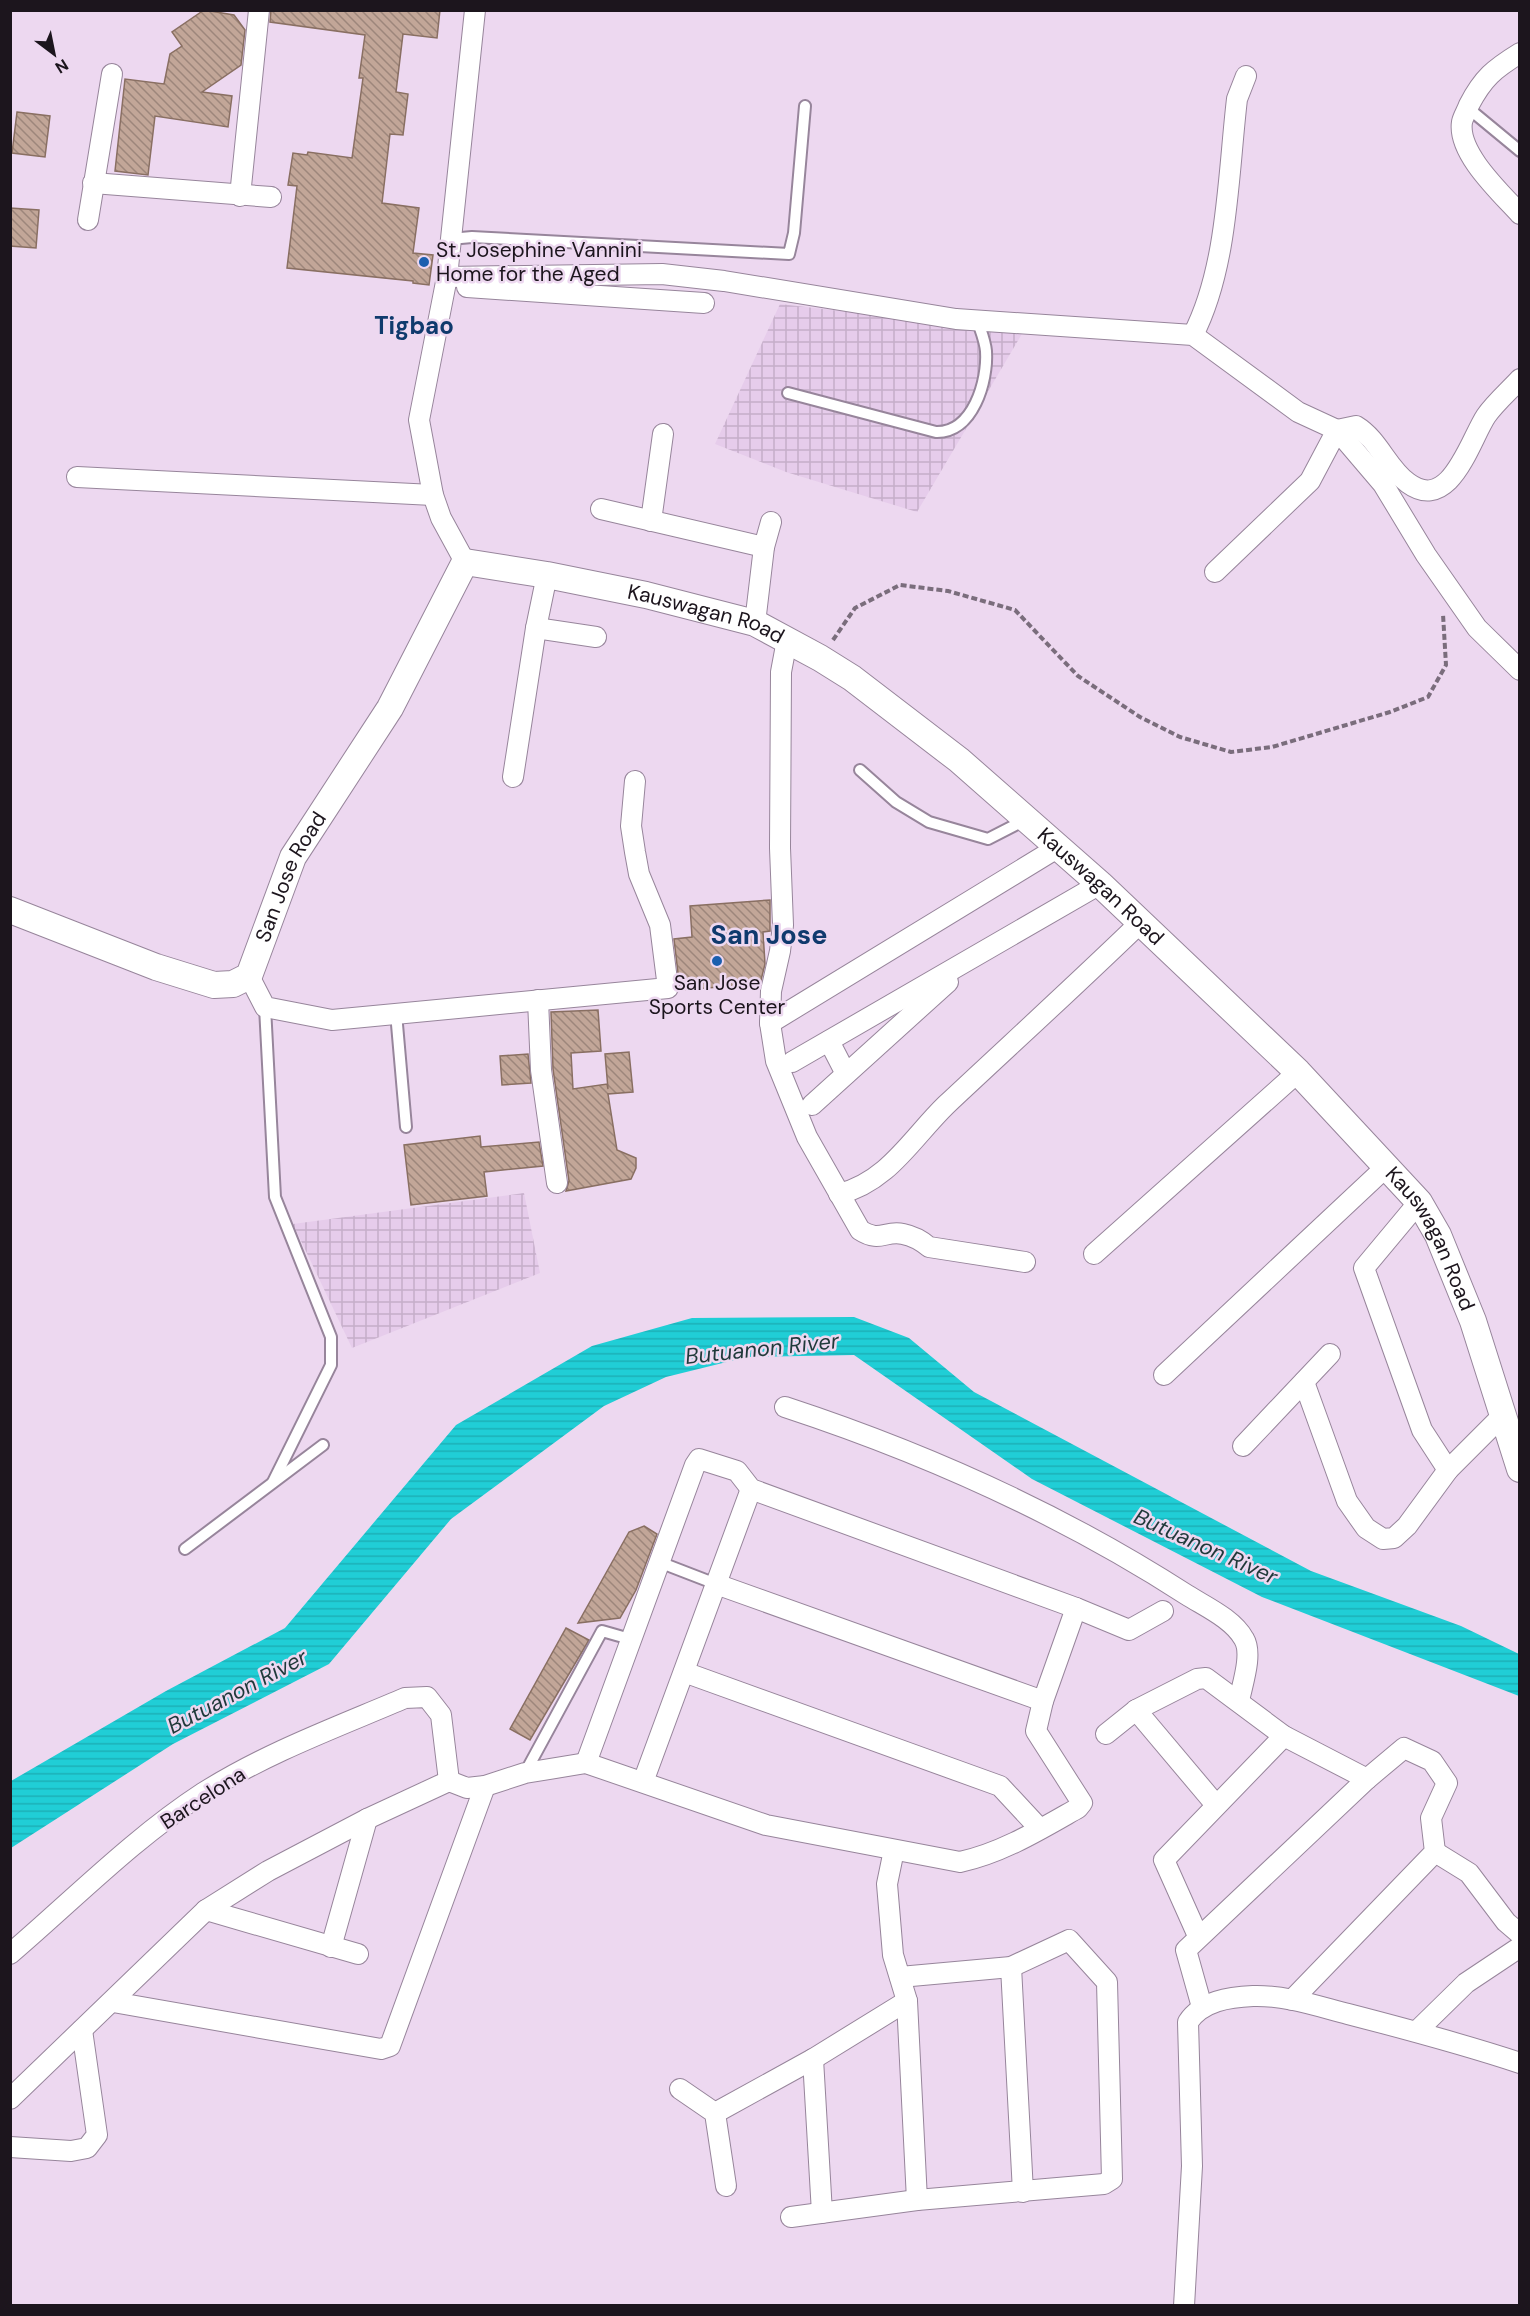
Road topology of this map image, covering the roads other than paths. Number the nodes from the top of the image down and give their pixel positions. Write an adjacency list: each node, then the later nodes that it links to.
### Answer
1 (259, 10): 10 (street)
2 (475, 10): 14 (street)
3 (1520, 53): 7 (street)
4 (112, 74): 9 (street)
5 (1246, 76): 18 (street)
6 (805, 106): 14 (lane)
7 (1468, 108): 8 (lane); 12 (street)
8 (1520, 151)
9 (93, 183): 10 (street); 13 (street)
10 (240, 196): 11 (street)
11 (271, 197)
12 (1520, 214)
13 (88, 220)
14 (450, 238): 15 (street)
15 (445, 282): 16 (street); 17 (street); 24 (street)
16 (704, 303)
17 (977, 319): 18 (street); 20 (lane)
18 (1193, 334): 21 (street)
19 (1520, 378): 21 (street)
20 (788, 393)
21 (1337, 430): 30 (street); 36 (street)
22 (663, 434): 26 (street)
23 (78, 477): 24 (street)
24 (434, 495): 29 (street)
25 (601, 509): 26 (street)
26 (651, 521): 28 (street)
27 (771, 522): 28 (street)
28 (764, 547): 32 (street)
29 (465, 562): 31 (street, Kauswagan Road); 46 (street, San Jose Road)
30 (1215, 572)
31 (547, 575): 32 (street, Kauswagan Road); 33 (street)
32 (755, 623): 35 (street, Kauswagan Road)
33 (536, 628): 34 (street); 38 (street)
34 (596, 637)
35 (788, 639): 40 (street, Kauswagan Road); 50 (street)
36 (1520, 670)
37 (860, 770): 40 (lane)
38 (513, 777)
39 (635, 782): 47 (street)
40 (1024, 820): 41 (street, Kauswagan Road)
41 (1057, 848): 42 (street, Kauswagan Road); 50 (street)
42 (1100, 884): 44 (street, Kauswagan Road); 45 (street)
43 (10, 910): 46 (street)
44 (1140, 924): 53 (street, Kauswagan Road); 59 (street)
45 (976, 956): 51 (street); 54 (street)
46 (249, 976): 48 (street)
47 (538, 1000): 49 (street); 58 (street)
48 (265, 1007): 49 (street); 72 (lane)
49 (396, 1013): 56 (lane)
50 (770, 1023): 59 (street)
51 (829, 1041): 52 (street); 54 (street)
52 (792, 1062)
53 (1298, 1072): 57 (street, Kauswagan Road); 61 (street)
54 (846, 1074): 55 (street)
55 (812, 1105)
56 (406, 1127)
57 (1386, 1167): 60 (street, Kauswagan Road); 64 (street)
58 (557, 1183)
59 (839, 1194): 62 (street)
60 (1419, 1202): 67 (street, Kauswagan Road); 71 (street)
61 (1094, 1254)
62 (1025, 1262)
63 (1330, 1354): 65 (street)
64 (1164, 1375)
65 (1304, 1382): 69 (street); 71 (street)
66 (785, 1407): 82 (street)
67 (1503, 1415): 70 (street, Kauswagan Road); 71 (street)
68 (322, 1445): 72 (lane)
69 (1243, 1446)
70 (1520, 1469)
71 (1448, 1470)
72 (273, 1482): 74 (lane)
73 (750, 1489): 75 (street); 76 (street); 77 (street)
74 (185, 1549)
75 (659, 1562): 76 (lane); 79 (street)
76 (716, 1584): 80 (street); 81 (street)
77 (1076, 1608): 78 (street); 81 (street)
78 (1163, 1611)
79 (630, 1639): 86 (street); 87 (lane)
80 (684, 1671): 90 (street); 94 (street)
81 (1043, 1701): 94 (street)
82 (1239, 1701): 83 (street); 85 (street)
83 (1136, 1710): 84 (street); 92 (street)
84 (1106, 1734)
85 (1284, 1736): 88 (street); 92 (street)
86 (586, 1763): 87 (street); 90 (street)
87 (525, 1773): 91 (street)
88 (1367, 1779): 96 (street); 99 (street)
89 (449, 1781): 91 (street); 93 (street); 102 (street, Barcelona)
90 (643, 1782): 95 (street)
91 (485, 1786): 108 (street)
92 (1216, 1805): 99 (street)
93 (367, 1820): 97 (street); 100 (street)
94 (1040, 1829): 95 (street)
95 (894, 1850): 105 (street)
96 (1435, 1852): 98 (street); 106 (street)
97 (206, 1910): 100 (street); 108 (street)
98 (1520, 1934)
99 (1198, 1936): 109 (street)
100 (331, 1947): 103 (street)
101 (1520, 1947): 111 (street)
102 (10, 1954)
103 (358, 1954)
104 (1011, 1967): 105 (street); 119 (street); 119 (street)
105 (900, 1977): 107 (street)
106 (1292, 2000): 109 (street); 111 (street)
107 (907, 2001): 112 (street); 120 (street)
108 (113, 2002): 110 (street)
109 (1203, 2007): 123 (street)
110 (82, 2030): 115 (street); 117 (street)
111 (1417, 2031): 113 (street)
112 (813, 2059): 116 (street); 121 (street)
113 (1520, 2063)
114 (680, 2089): 116 (street)
115 (10, 2099)
116 (715, 2113): 118 (street)
117 (10, 2147)
118 (726, 2186)
119 (1023, 2192): 120 (street)
120 (917, 2199): 121 (street)
121 (822, 2213): 122 (street)
122 (791, 2217)
123 (1184, 2306)

